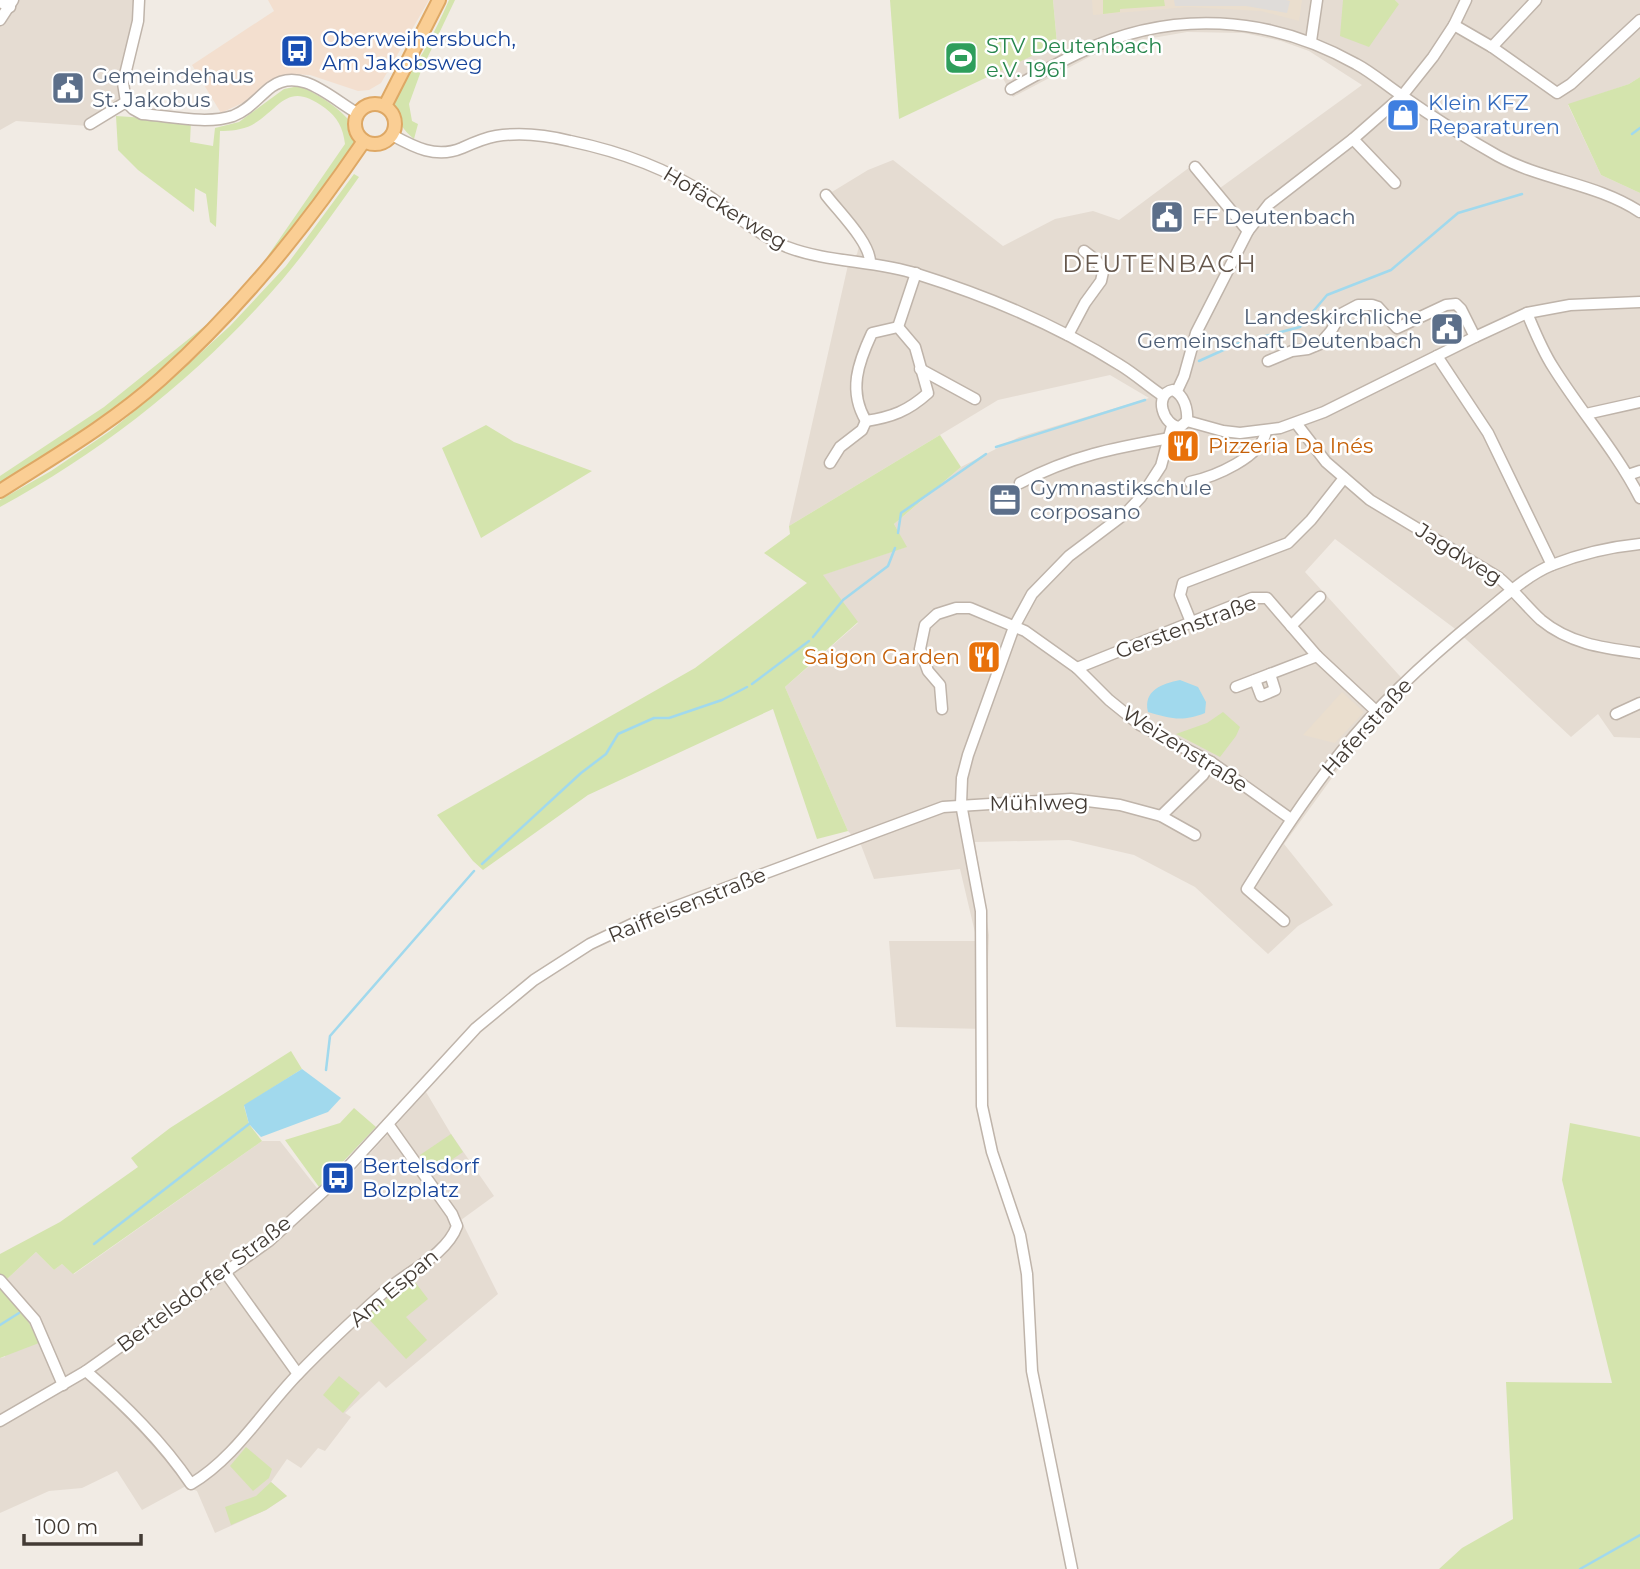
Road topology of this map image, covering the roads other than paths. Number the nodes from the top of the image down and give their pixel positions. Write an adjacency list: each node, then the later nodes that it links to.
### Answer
1 (139, 0): 14 (street)
2 (439, 0): 15 (main road)
3 (1317, 0): 10 (street)
4 (1466, 0): 9 (street)
5 (1536, 0): 11 (street)
6 (8, 3): 7 (street)
7 (0, 20)
8 (1640, 20): 11 (street)
9 (1454, 25): 11 (street); 13 (street)
10 (1311, 41): 12 (street); 13 (street)
11 (1492, 47)
12 (1011, 89)
13 (1402, 96): 19 (street); 24 (street)
14 (127, 102): 16 (street); 17 (street)
15 (386, 106): 16 (main road); 18 (main road)
16 (357, 113): 20 (main road)
17 (90, 124)
18 (392, 135): 20 (main road); 27 (street, Hofäckerweg)
19 (1353, 139): 22 (street); 25 (street)
20 (364, 141): 54 (main road)
21 (1195, 167): 25 (street)
22 (1395, 183)
23 (826, 195): 27 (street)
24 (1640, 212)
25 (1248, 231): 37 (street)
26 (1084, 251): 32 (street)
27 (870, 263): 28 (street, Hofäckerweg)
28 (916, 273): 31 (street); 32 (street, Hofäckerweg)
29 (1640, 302): 30 (street)
30 (1527, 313): 33 (street); 41 (street)
31 (898, 327): 36 (street); 42 (street)
32 (1068, 335): 38 (street, Hofäckerweg)
33 (1475, 337): 34 (street); 35 (street)
34 (1437, 356): 44 (street); 57 (street)
35 (1268, 361)
36 (920, 369): 39 (street); 42 (street)
37 (1177, 391): 38 (street); 43 (street)
38 (1163, 396): 45 (street)
39 (975, 399)
40 (1640, 402): 41 (street)
41 (1586, 414): 50 (street)
42 (866, 421): 48 (street)
43 (1187, 421): 45 (street); 46 (street)
44 (1296, 423): 46 (street); 51 (street, Jagdweg)
45 (1172, 426): 47 (street)
46 (1266, 431): 52 (street)
47 (1170, 438): 53 (street); 62 (street)
48 (831, 463)
49 (1640, 471): 50 (street)
50 (1628, 475): 55 (street)
51 (1344, 478): 58 (street, Jagdweg); 60 (street)
52 (1190, 482)
53 (1020, 483)
54 (0, 491)
55 (1640, 498)
56 (1640, 544): 57 (street, Haferstraße)
57 (1552, 565): 58 (street, Haferstraße)
58 (1514, 589): 63 (street, Jagdweg); 71 (street, Haferstraße)
59 (1320, 597): 61 (street)
60 (1191, 622): 61 (street, Gerstenstraße); 65 (street, Gerstenstraße)
61 (1291, 625): 64 (street, Gerstenstraße)
62 (1013, 627): 65 (street, Weizenstraße); 70 (street, Weizenstraße); 74 (street)
63 (1640, 653)
64 (1317, 656): 66 (street); 71 (street, Gerstenstraße)
65 (1077, 668): 73 (street, Weizenstraße)
66 (1270, 674): 67 (street); 67 (street)
67 (1255, 680): 68 (street)
68 (1236, 687)
69 (1640, 703): 72 (street)
70 (942, 709)
71 (1376, 711): 76 (street, Haferstraße)
72 (1616, 714)
73 (1211, 762): 75 (street); 76 (street, Weizenstraße)
74 (961, 804): 75 (street, Mühlweg); 79 (street, Raiffeisenstraße); 87 (street)
75 (1161, 816): 77 (street, Mühlweg)
76 (1291, 818): 78 (street, Haferstraße)
77 (1195, 835)
78 (1284, 921)
79 (416, 1092): 80 (street, Bertelsdorfer Straße)
80 (388, 1124): 81 (street, Bertelsdorfer Straße); 84 (street, Am Espan)
81 (225, 1272): 83 (street, Bertelsdorfer Straße); 84 (street)
82 (0, 1280): 85 (street)
83 (86, 1371): 84 (street, Am Espan); 85 (street, Bertelsdorfer Straße)
84 (298, 1374)
85 (63, 1385): 86 (street, Bertelsdorfer Straße)
86 (0, 1421)
87 (1072, 1569)

